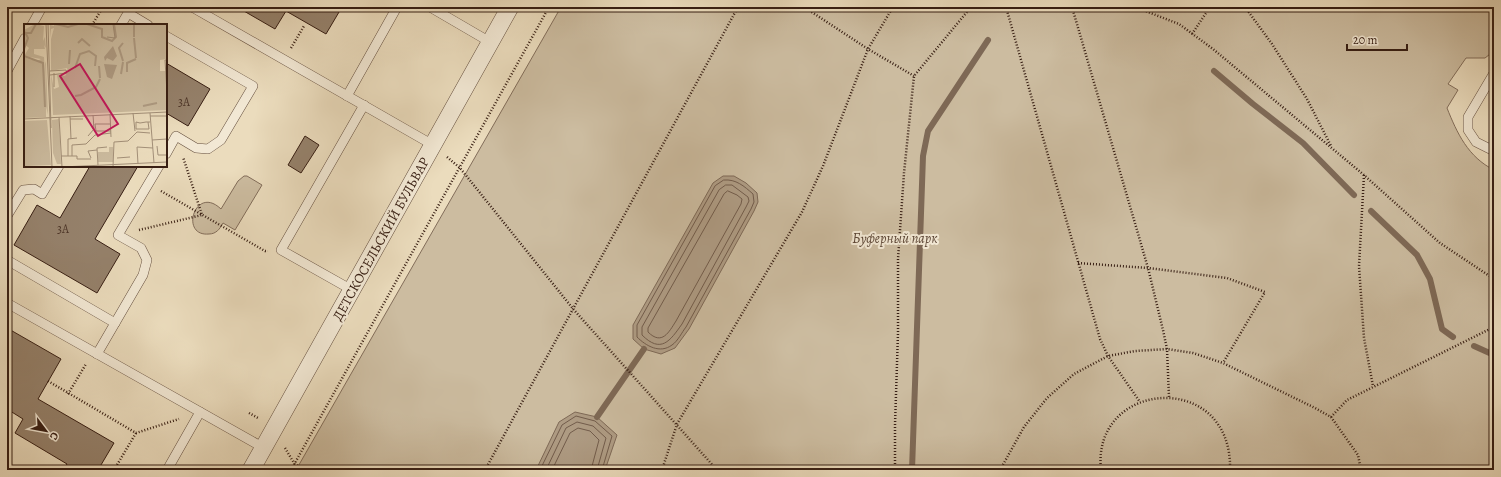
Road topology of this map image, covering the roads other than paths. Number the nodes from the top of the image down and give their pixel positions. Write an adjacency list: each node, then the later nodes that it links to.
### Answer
1 (42, 7): 6 (lane)
2 (192, 7): 14 (lane)
3 (398, 7): 14 (lane)
4 (430, 7): 11 (lane)
5 (510, 7): 11 (street, ДЕТСКОСЕЛЬСКИЙ БУЛЬВАР)
6 (33, 24)
7 (122, 24): 8 (lane)
8 (146, 24)
9 (167, 37): 18 (lane)
10 (24, 40): 12 (lane)
11 (490, 42): 16 (street, ДЕТСКОСЕЛЬСКИЙ БУЛЬВАР)
12 (7, 71)
13 (1494, 73): 17 (lane)
14 (347, 96): 15 (lane)
15 (364, 106): 16 (lane); 23 (lane)
16 (438, 149): 23 (street, ДЕТСКОСЕЛЬСКИЙ БУЛЬВАР)
17 (1494, 151)
18 (167, 152)
19 (57, 167): 21 (lane)
20 (158, 167): 25 (lane)
21 (7, 216)
22 (7, 260): 25 (lane)
23 (352, 290): 28 (street, ДЕТСКОСЕЛЬСКИЙ БУЛЬВАР)
24 (7, 303): 26 (lane)
25 (115, 323): 26 (lane)
26 (95, 353): 27 (lane)
27 (200, 412): 28 (lane); 29 (lane)
28 (264, 448): 30 (street, ДЕТСКОСЕЛЬСКИЙ БУЛЬВАР)
29 (167, 470)
30 (251, 470)

